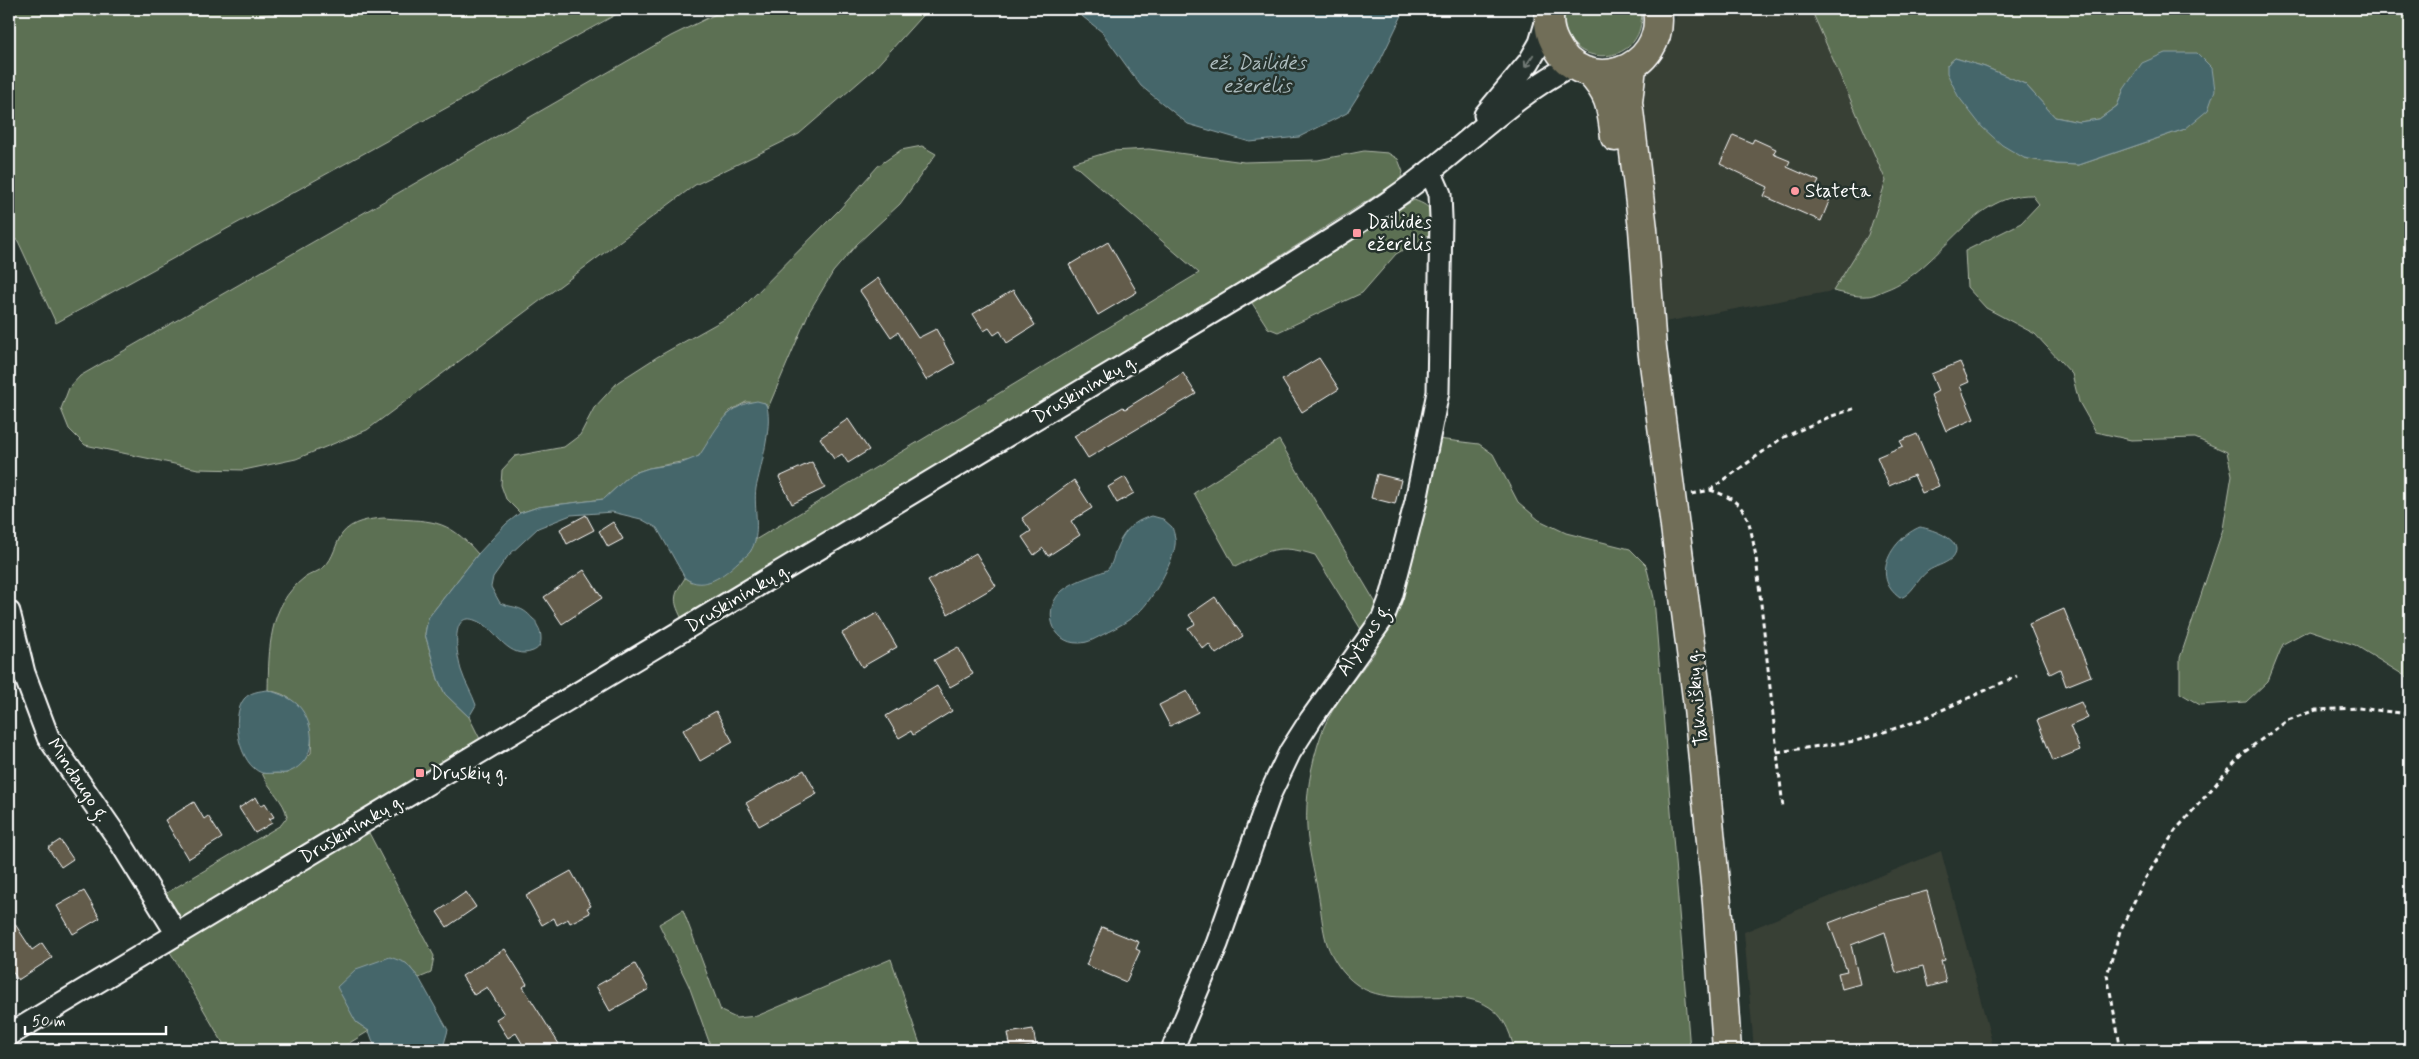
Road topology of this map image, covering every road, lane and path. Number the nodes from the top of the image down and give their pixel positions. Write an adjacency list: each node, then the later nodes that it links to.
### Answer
1 (1657, 9): 3 (main road)
2 (1549, 12): 4 (main road); 5 (street, one-way to 5)
3 (1632, 67): 4 (main road); 7 (main road)
4 (1581, 69): 5 (street); 7 (main road)
5 (1458, 148): 6 (street, Druskininkų g.)
6 (1430, 172): 16 (street, Druskininkų g.); 18 (street, Alytaus g.)
7 (1652, 348): 10 (main road, Takniškių g.)
8 (1856, 408): 9 (path)
9 (1710, 490): 10 (path); 14 (path)
10 (1672, 498): 19 (main road, Takniškių g.)
11 (9, 612): 16 (street, Mindaugo g.)
12 (2017, 676): 14 (path)
13 (2410, 714): 20 (path)
14 (1777, 752): 15 (path)
15 (1783, 808)
16 (177, 934): 17 (street, Druskininkų g.)
17 (9, 1035)
18 (1172, 1050)
19 (1727, 1050)
20 (2121, 1050)

